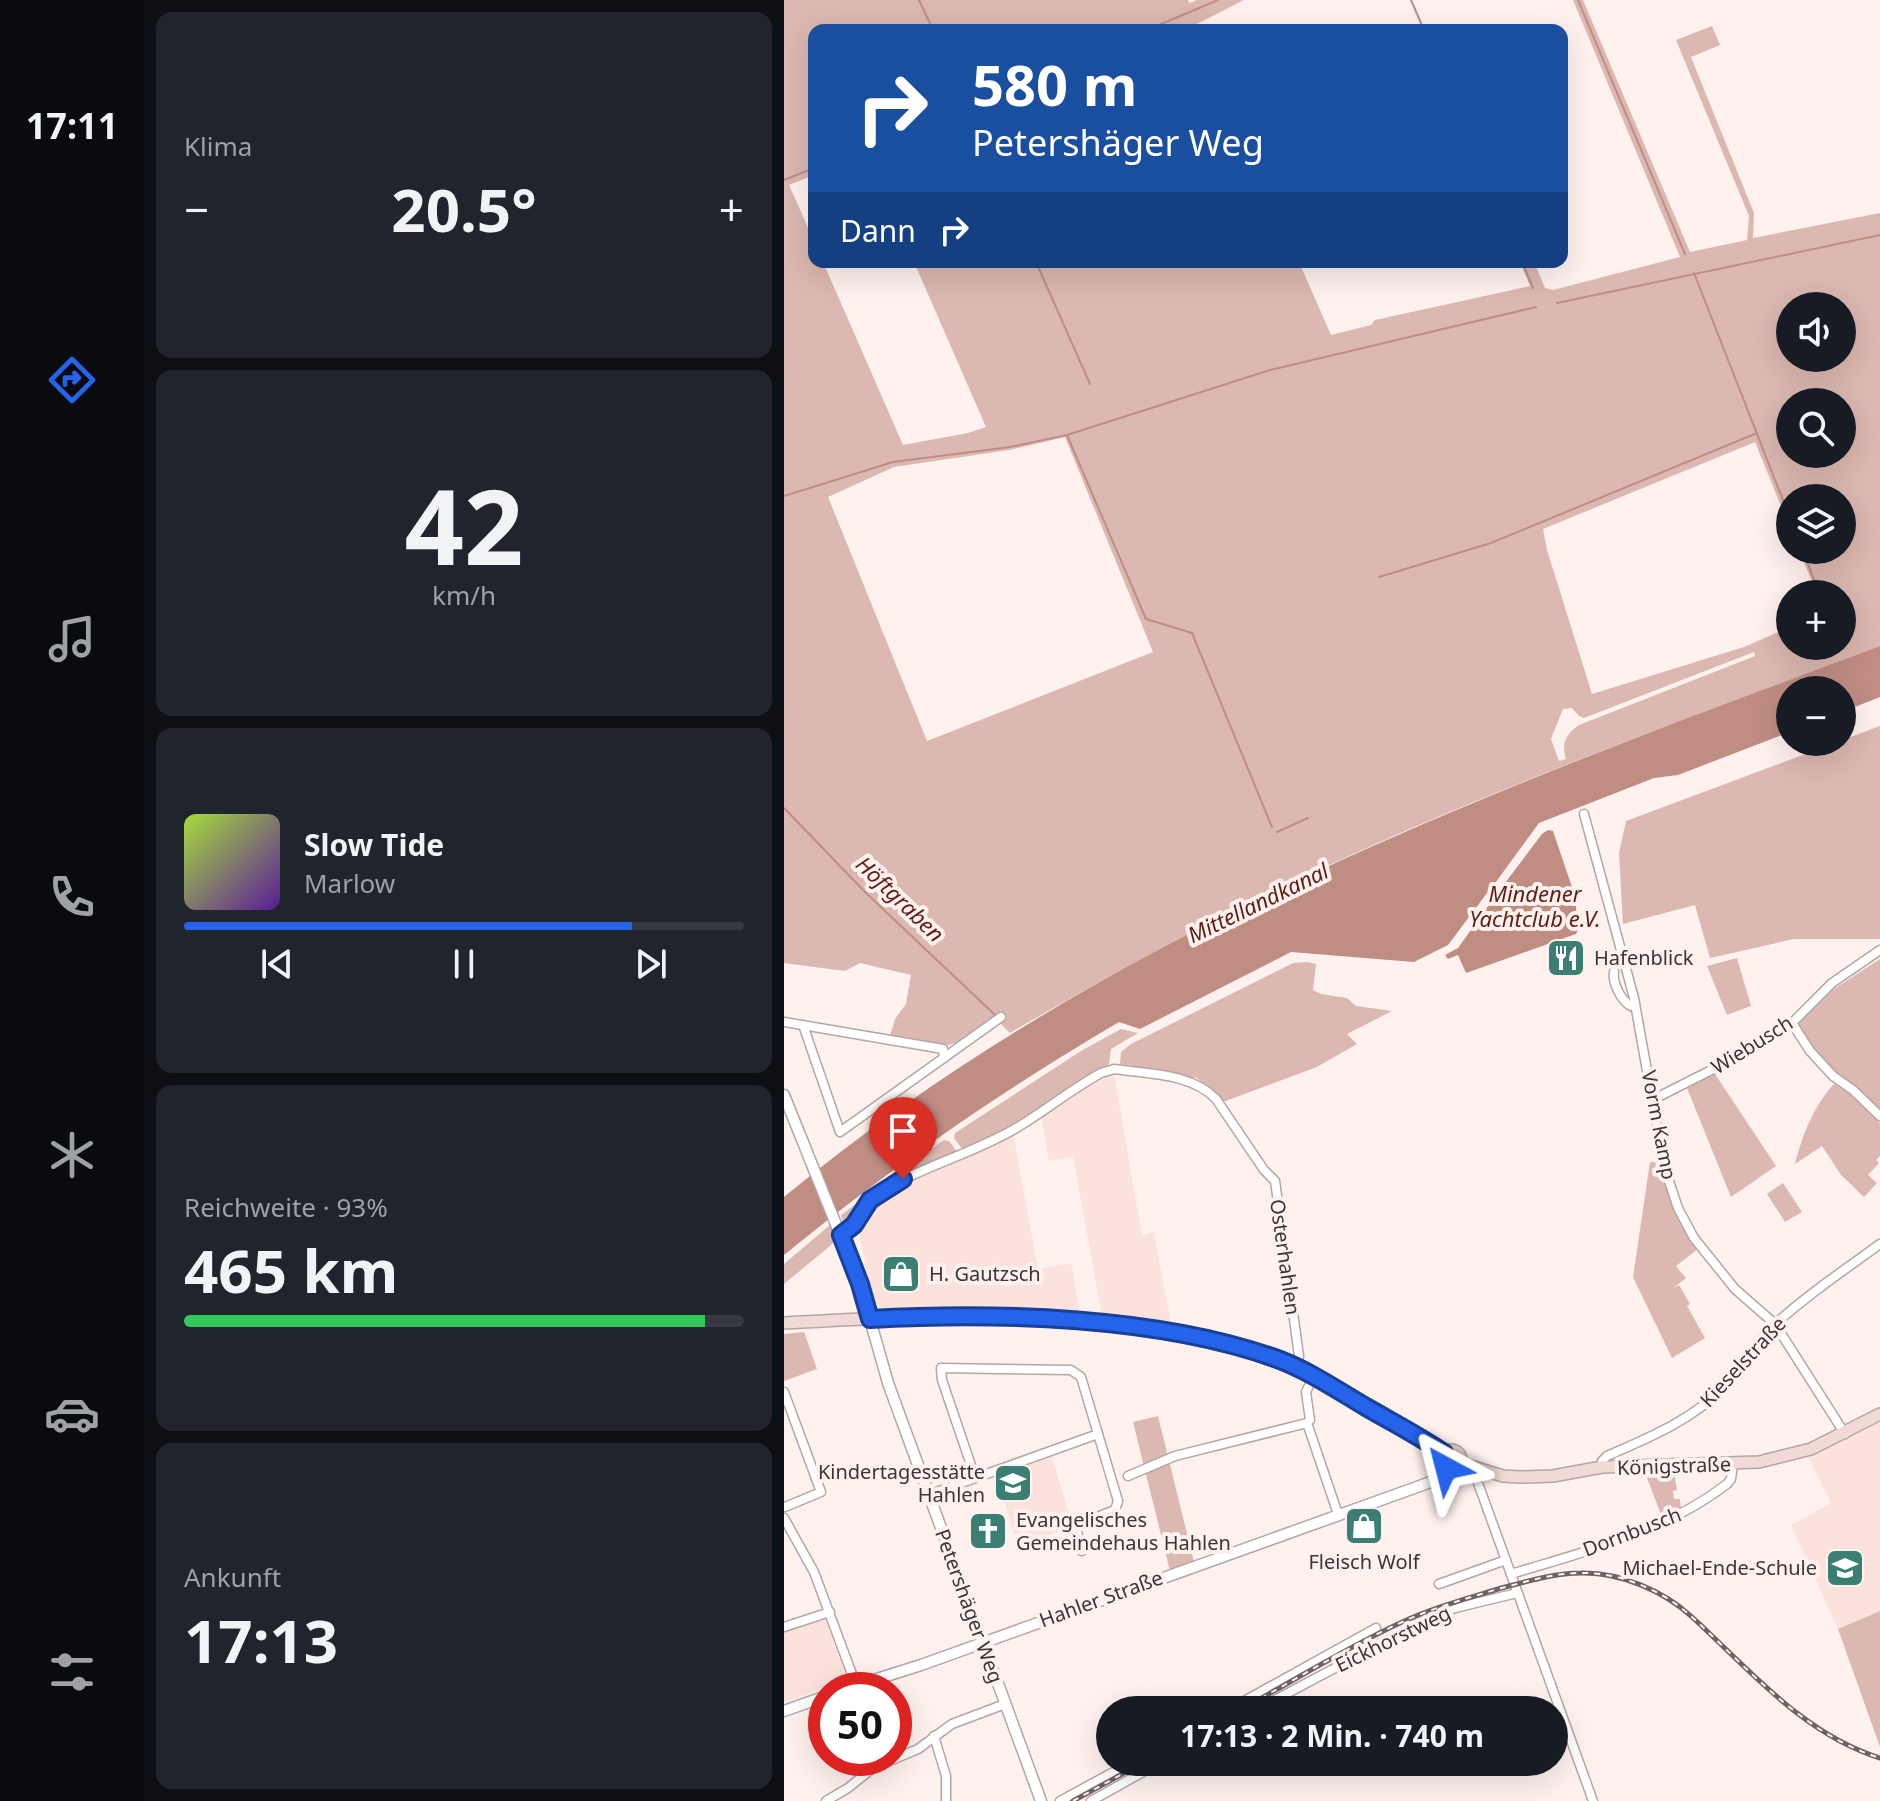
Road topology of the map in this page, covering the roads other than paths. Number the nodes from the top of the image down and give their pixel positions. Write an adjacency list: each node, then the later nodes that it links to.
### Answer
1 (1584, 814): 4 (street, Vorm Kamp)
2 (1880, 950): 7 (street, Wiebusch)
3 (1614, 972): 4 (street)
4 (1635, 1004): 11 (street, Vorm Kamp)
5 (1001, 1017): 9 (street)
6 (784, 1022): 8 (street)
7 (1792, 1023): 11 (street, Wiebusch); 12 (street)
8 (803, 1025): 9 (street); 9 (street)
9 (944, 1058)
10 (784, 1095): 13 (street, Petershäger Weg)
11 (1654, 1099): 17 (street, Vorm Kamp)
12 (1880, 1116)
13 (841, 1235): 15 (street, Petershäger Weg); 18 (street, Osterhahlen)
14 (1880, 1244): 17 (street, Kieselstraße)
15 (870, 1319): 16 (main road); 18 (main road); 33 (street, Petershäger Weg)
16 (784, 1323)
17 (1775, 1324): 24 (street, Vorm Kamp); 28 (street, Kieselstraße)
18 (1296, 1367): 19 (main road)
19 (1314, 1375): 22 (street); 25 (main road)
20 (784, 1392): 34 (street)
21 (1880, 1414): 24 (main road, Königstraße)
22 (1307, 1423): 30 (street); 35 (street)
23 (1098, 1434): 31 (street); 31 (street); 37 (street)
24 (1845, 1434): 27 (main road, Königstraße)
25 (1444, 1453): 26 (main road); 29 (main road)
26 (1460, 1463): 28 (main road, Königstraße); 29 (main road)
27 (1733, 1464): 28 (main road, Königstraße); 39 (street, Dornbusch)
28 (1602, 1467)
29 (1446, 1468): 35 (street, Hahler Straße)
30 (1128, 1476)
31 (975, 1477): 33 (street)
32 (1478, 1483): 38 (street)
33 (928, 1495): 45 (street, Petershäger Weg)
34 (784, 1507): 36 (street)
35 (1338, 1514): 45 (street, Hahler Straße)
36 (784, 1516): 42 (street)
37 (1082, 1551)
38 (1506, 1560): 39 (street); 40 (street)
39 (1511, 1574): 41 (street)
40 (1439, 1584)
41 (1517, 1593): 49 (street, Eickhorstweg); 61 (street)
42 (830, 1612): 43 (street); 46 (street)
43 (784, 1627)
44 (1376, 1628): 48 (street)
45 (982, 1643): 47 (street, Hahler Straße); 51 (street, Petershäger Weg)
46 (851, 1672)
47 (895, 1672)
48 (1253, 1696)
49 (1282, 1696)
50 (808, 1702): 52 (street)
51 (1005, 1704): 53 (street); 58 (street, Petershäger Weg)
52 (784, 1711)
53 (934, 1736): 56 (street); 57 (street)
54 (1106, 1776): 59 (street)
55 (1136, 1776): 60 (street)
56 (826, 1801)
57 (946, 1801)
58 (1041, 1801)
59 (1060, 1801)
60 (1091, 1801)
61 (1593, 1801)

